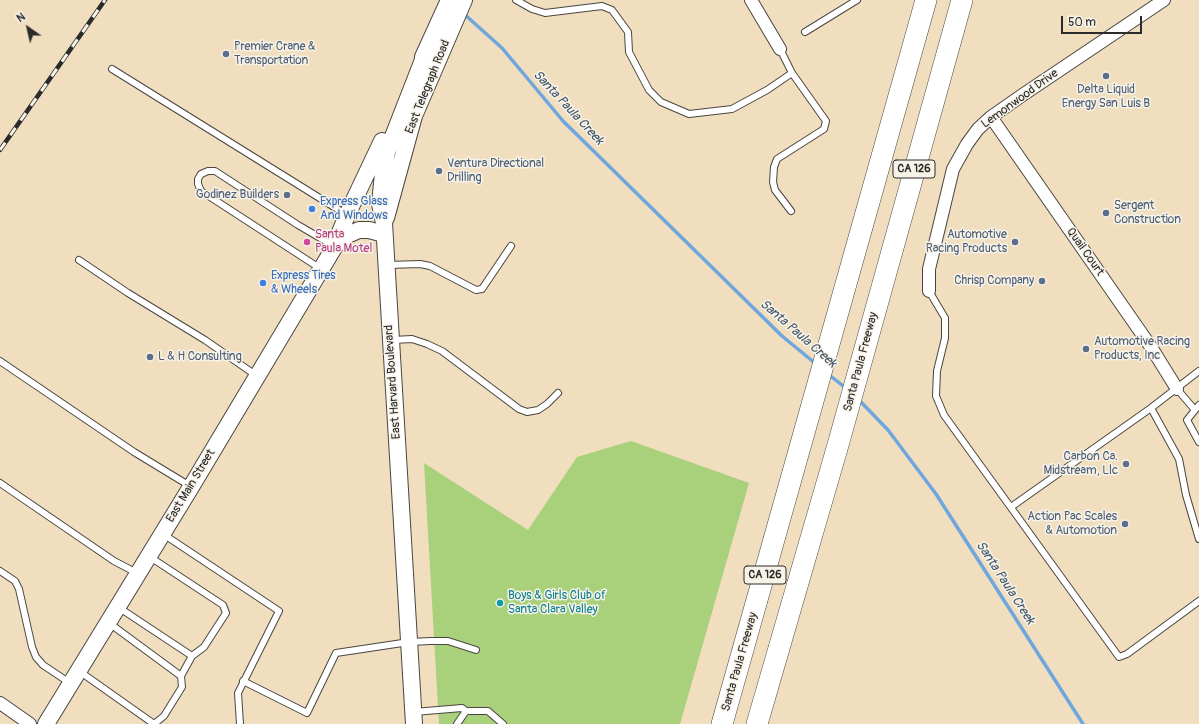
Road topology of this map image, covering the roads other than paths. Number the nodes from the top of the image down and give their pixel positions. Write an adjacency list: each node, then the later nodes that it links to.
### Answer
1 (449, 0): 11 (street, East Telegraph Road)
2 (464, 0): 11 (street, East Telegraph Road)
3 (516, 0): 13 (lane)
4 (752, 0): 10 (street)
5 (926, 0): 61 (highway, Santa Paula Freeway / CA 126)
6 (962, 0): 62 (highway, Santa Paula Freeway / CA 126)
7 (1164, 0): 14 (street, Lemonwood Drive)
8 (855, 1): 9 (lane)
9 (805, 32)
10 (780, 49): 13 (lane)
11 (434, 50): 15 (street, East Telegraph Road); 18 (street, East Harvard Boulevard)
12 (112, 69): 17 (lane)
13 (792, 73): 16 (lane)
14 (991, 117): 24 (street, Lemonwood Drive); 29 (street, Quail Court)
15 (365, 179): 17 (street, East Main Street)
16 (791, 211)
17 (347, 215): 19 (street, East Main Street)
18 (384, 229): 19 (street, East Main Street); 22 (street, East Harvard Boulevard)
19 (335, 246): 23 (street, East Main Street); 23 (lane)
20 (511, 246): 22 (lane)
21 (79, 260): 28 (lane)
22 (386, 265): 25 (street, East Harvard Boulevard)
23 (321, 270): 28 (street, East Main Street)
24 (929, 291): 37 (lane)
25 (391, 340): 30 (lane); 46 (street, East Harvard Boulevard)
26 (0, 361): 36 (lane)
27 (1199, 371): 29 (lane)
28 (257, 376): 36 (street, East Main Street)
29 (1177, 389): 32 (lane); 33 (lane)
30 (558, 393)
31 (1199, 405): 33 (lane)
32 (1151, 408): 37 (lane); 39 (lane)
33 (1195, 410): 34 (lane)
34 (1199, 442)
35 (0, 483): 42 (lane)
36 (191, 487): 38 (street, East Main Street)
37 (1011, 507): 43 (lane)
38 (163, 534): 40 (street, East Main Street); 51 (lane)
39 (1199, 539)
40 (149, 556): 42 (street, East Main Street); 48 (lane)
41 (0, 572): 52 (lane)
42 (138, 574): 44 (street, East Main Street)
43 (1199, 601)
44 (118, 607): 45 (street, East Main Street); 48 (lane)
45 (109, 623): 49 (street, East Main Street); 50 (lane)
46 (409, 642): 47 (lane); 51 (lane); 55 (street, East Harvard Boulevard)
47 (476, 650)
48 (192, 656): 50 (lane)
49 (80, 671): 50 (lane); 52 (street, East Main Street)
50 (181, 676)
51 (243, 681): 58 (lane)
52 (71, 684): 57 (street, East Main Street)
53 (0, 703): 56 (street)
54 (466, 711): 55 (lane); 59 (lane); 60 (lane)
55 (414, 718)
56 (30, 724)
57 (46, 724)
58 (240, 724)
59 (457, 724)
60 (503, 724)
61 (722, 724)
62 (757, 724)

